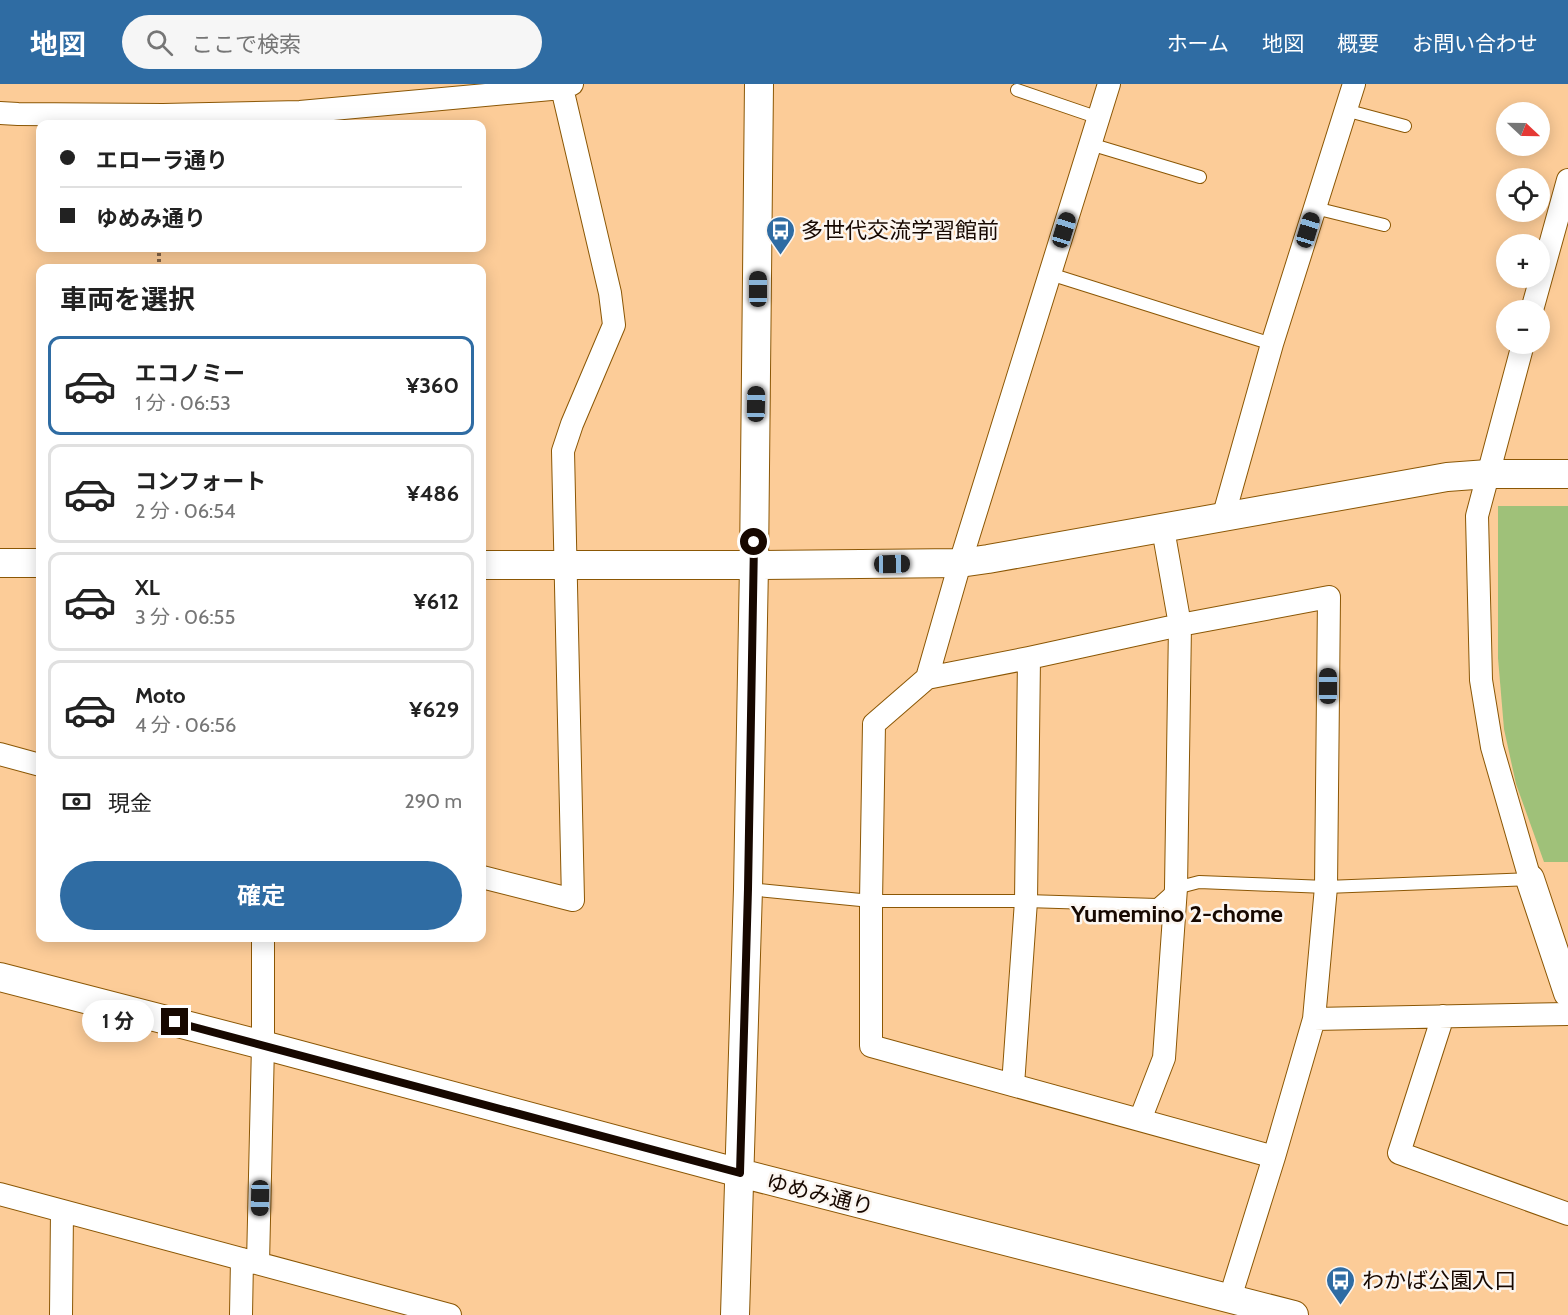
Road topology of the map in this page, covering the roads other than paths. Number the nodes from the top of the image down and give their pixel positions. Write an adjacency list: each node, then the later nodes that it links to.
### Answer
1 (759, 84): 28 (street)
2 (1109, 84): 8 (street)
3 (1354, 84): 6 (street)
4 (567, 86): 7 (street); 27 (street)
5 (1017, 90): 8 (lane)
6 (1346, 110): 9 (lane); 13 (street)
7 (0, 113)
8 (1099, 118): 10 (street)
9 (1405, 126)
10 (1090, 144): 11 (lane); 15 (street)
11 (1200, 177)
12 (1568, 180): 16 (street)
13 (1315, 208): 14 (lane); 17 (street)
14 (1384, 225)
15 (1050, 274): 17 (lane); 25 (street)
16 (1535, 300)
17 (1272, 344): 21 (street)
18 (1520, 354): 19 (street)
19 (1488, 474): 20 (street); 21 (street); 35 (street)
20 (1568, 474)
21 (1223, 518): 22 (street)
22 (1163, 529): 25 (street); 29 (street)
23 (0, 563): 24 (street)
24 (36, 563)
25 (960, 563): 28 (street); 31 (street)
26 (486, 565): 27 (street)
27 (567, 566): 28 (street); 34 (street)
28 (754, 566): 38 (street)
29 (1180, 625): 30 (street); 36 (street); 37 (street)
30 (1029, 658): 31 (street); 40 (street)
31 (927, 678): 39 (street)
32 (0, 754): 33 (street)
33 (36, 764)
34 (486, 878)
35 (1530, 879): 36 (lane); 43 (street)
36 (1326, 887): 37 (lane); 46 (street)
37 (1176, 888): 40 (lane); 49 (street)
38 (748, 889): 39 (lane); 51 (street)
39 (871, 901): 40 (lane); 48 (street)
40 (1026, 901): 48 (street)
41 (263, 942): 47 (street)
42 (0, 977): 47 (street, ゆめみ通り)
43 (1568, 993)
44 (1568, 1014): 45 (street)
45 (1443, 1016): 46 (street); 54 (street)
46 (1314, 1019): 50 (street)
47 (263, 1044): 51 (street, ゆめみ通り); 55 (street)
48 (1013, 1085): 49 (street)
49 (1140, 1120): 50 (street)
50 (1274, 1157): 56 (street)
51 (740, 1173): 56 (street, ゆめみ通り); 61 (street)
52 (0, 1194): 53 (street)
53 (62, 1211): 55 (street); 58 (street)
54 (1568, 1214)
55 (250, 1261): 57 (street); 59 (street)
56 (1230, 1298): 62 (street, ゆめみ通り)
57 (396, 1308): 60 (street)
58 (62, 1315)
59 (242, 1315)
60 (450, 1315)
61 (735, 1315)
62 (1294, 1315)

